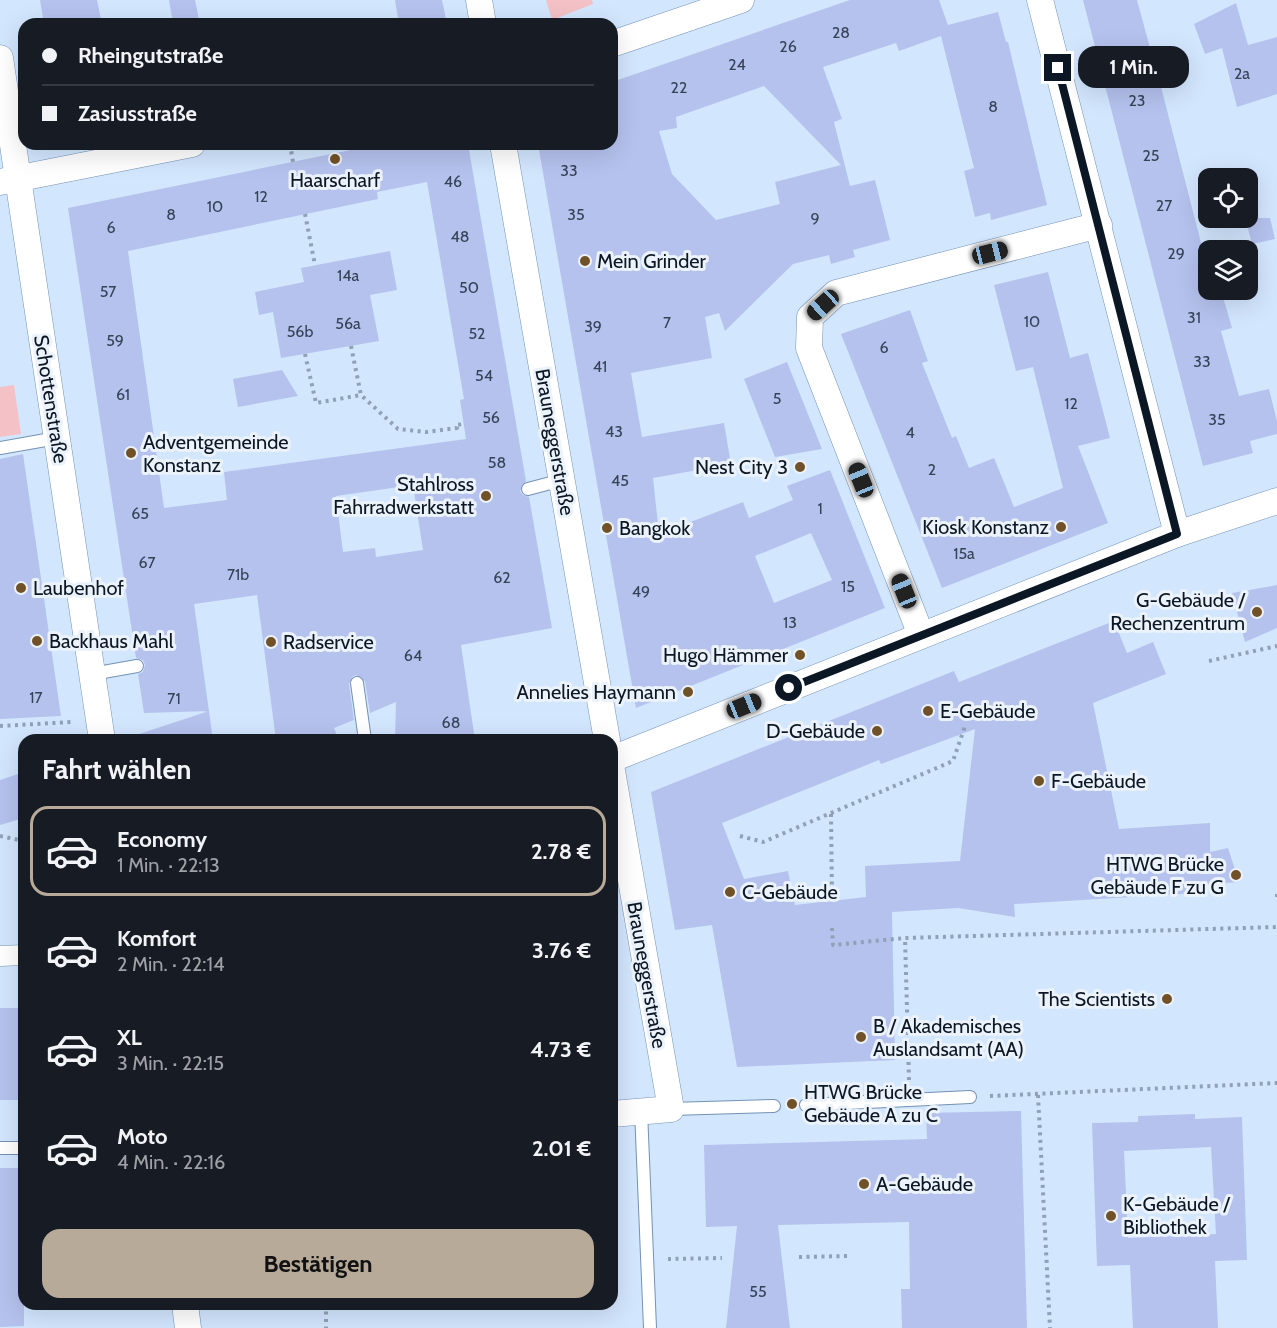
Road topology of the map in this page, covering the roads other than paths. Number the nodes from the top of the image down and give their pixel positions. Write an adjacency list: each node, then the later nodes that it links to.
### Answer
1 (479, 0): 4 (street)
2 (741, 0): 5 (street)
3 (1040, 0): 10 (street)
4 (482, 18)
5 (618, 42)
6 (0, 58): 9 (street, Schottenstraße)
7 (162, 150): 9 (street)
8 (505, 150): 13 (street, Brauneggerstraße)
9 (9, 180): 11 (street, Schottenstraße)
10 (1099, 225): 16 (street); 17 (street)
11 (57, 438): 12 (lane); 19 (street, Schottenstraße)
12 (0, 448)
13 (562, 480): 14 (lane); 23 (street, Brauneggerstraße)
14 (528, 489)
15 (1277, 501): 16 (street)
16 (1177, 534): 17 (street)
17 (921, 635): 24 (street)
18 (137, 666): 19 (lane)
19 (92, 674): 21 (street, Schottenstraße)
20 (357, 683): 22 (lane)
21 (100, 729)
22 (364, 734)
23 (606, 734)
24 (618, 757)
25 (618, 806): 31 (street, Brauneggerstraße)
26 (18, 955): 27 (street)
27 (0, 956)
28 (970, 1096): 29 (lane)
29 (806, 1105)
30 (774, 1106): 31 (lane)
31 (670, 1109): 32 (street)
32 (642, 1112): 33 (street); 38 (lane)
33 (618, 1114)
34 (0, 1148): 35 (lane)
35 (18, 1148)
36 (185, 1310): 37 (street)
37 (188, 1328)
38 (650, 1328)

